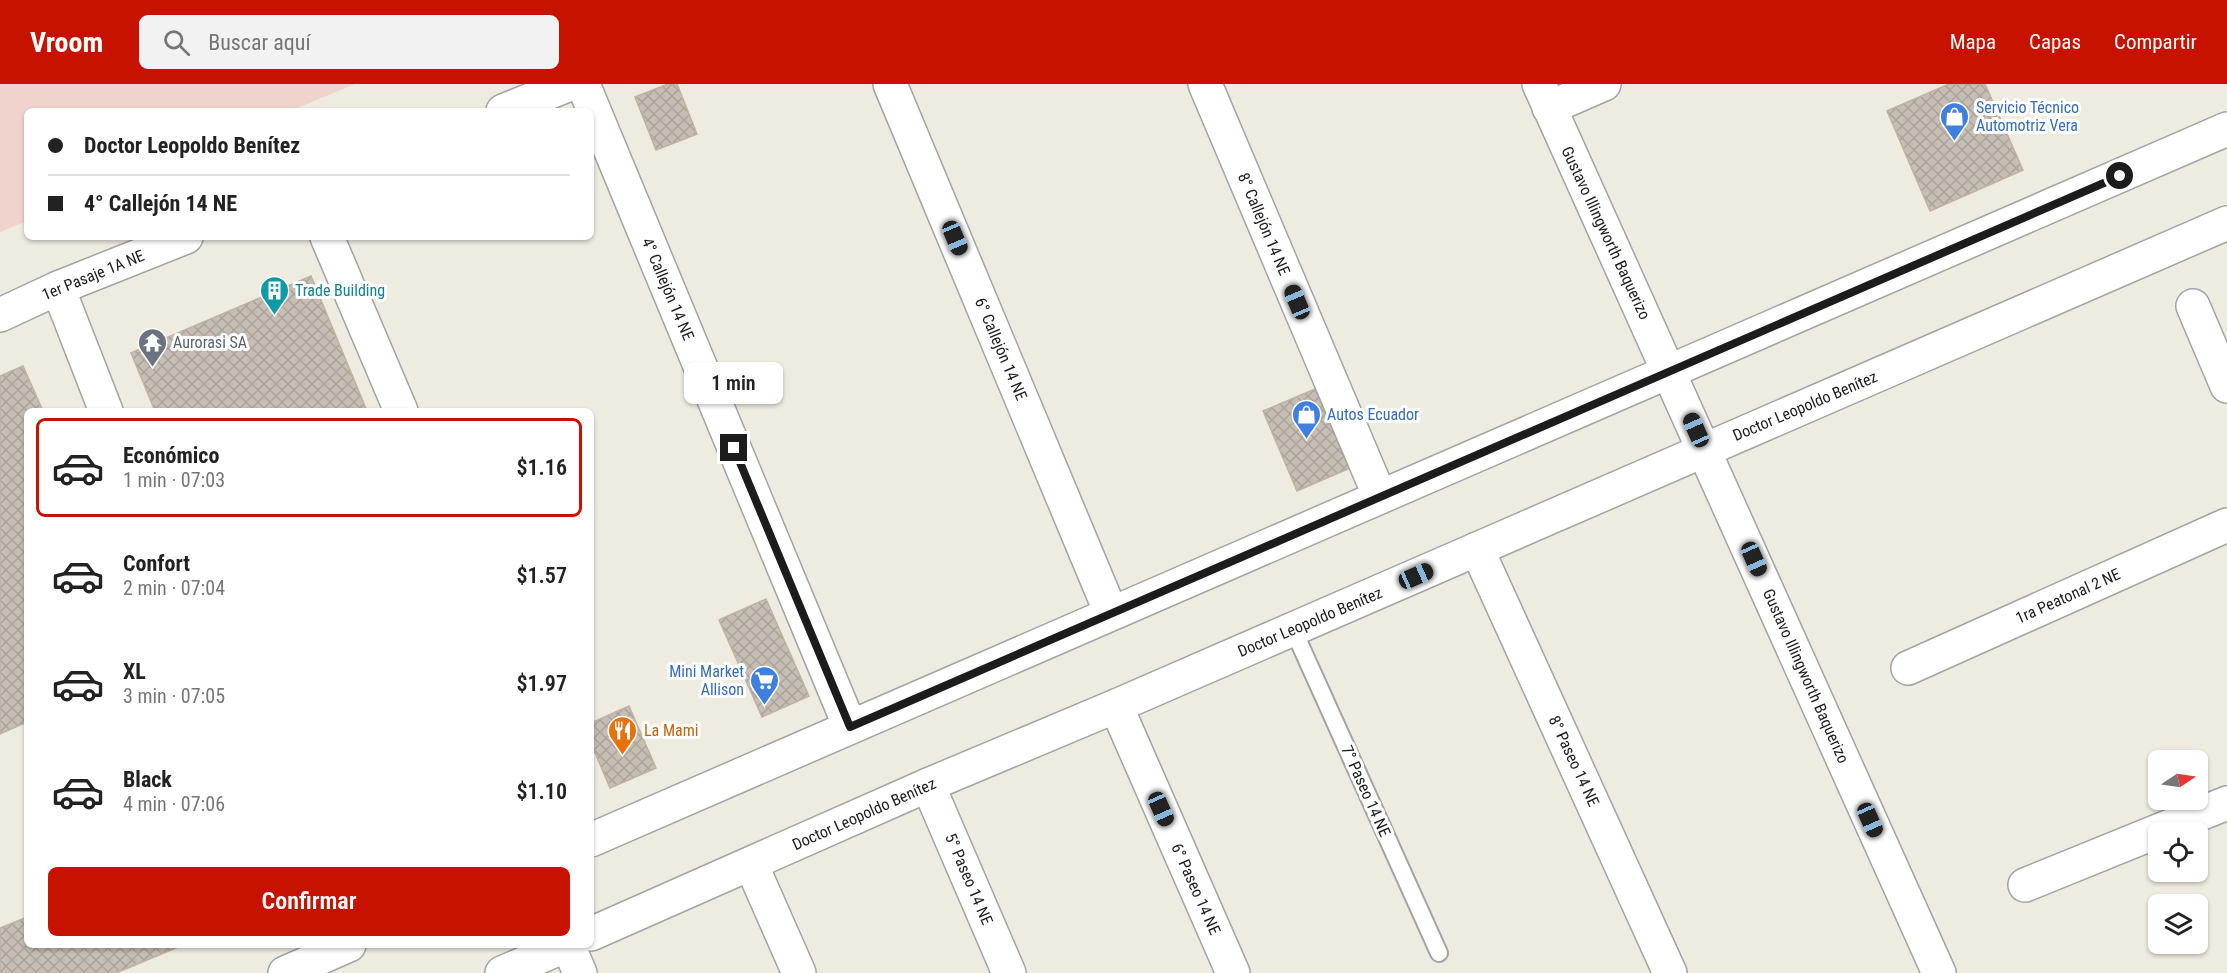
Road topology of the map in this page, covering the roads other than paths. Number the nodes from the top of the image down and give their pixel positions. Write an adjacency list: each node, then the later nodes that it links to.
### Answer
1 (570, 84): 7 (street)
2 (583, 84): 8 (street, 4° Callejón 14 NE)
3 (890, 84): 25 (street, 6° Callejón 14 NE)
4 (1205, 84): 22 (street, 8° Callejón 14 NE)
5 (1604, 84): 6 (street)
6 (1544, 96): 17 (street, Gustavo Illingworth Baquerizo)
7 (510, 108)
8 (593, 108)
9 (594, 110): 29 (street, 4° Callejón 14 NE)
10 (2227, 129): 17 (street)
11 (2227, 223): 21 (street, Doctor Leopoldo Benítez)
12 (178, 240): 14 (street, 1er Pasaje 1A NE)
13 (328, 240): 20 (street)
14 (57, 288): 16 (street, 1er Pasaje 1A NE); 19 (street)
15 (2193, 306): 18 (street)
16 (0, 315)
17 (1670, 371): 21 (street, Gustavo Illingworth Baquerizo); 22 (street)
18 (2227, 386)
19 (105, 408)
20 (399, 408)
21 (1705, 450): 24 (street, Doctor Leopoldo Benítez); 47 (street, Gustavo Illingworth Baquerizo)
22 (1380, 498): 25 (street)
23 (2227, 525): 27 (street, 1ra Peatonal 2 NE)
24 (1477, 549): 26 (street, Doctor Leopoldo Benítez); 46 (street, 8° Paseo 14 NE)
25 (1111, 614): 29 (street)
26 (1293, 630): 28 (street, Doctor Leopoldo Benítez); 39 (lane, 7° Paseo 14 NE)
27 (1908, 668)
28 (1116, 706): 30 (street, Doctor Leopoldo Benítez); 45 (street, 6° Paseo 14 NE)
29 (850, 727): 32 (street)
30 (928, 785): 33 (street, Doctor Leopoldo Benítez); 44 (street, 5° Paseo 14 NE)
31 (2227, 803): 34 (street)
32 (594, 839)
33 (751, 864): 35 (street, Doctor Leopoldo Benítez); 43 (street)
34 (2025, 885)
35 (594, 933)
36 (560, 948): 41 (street)
37 (568, 948): 42 (street)
38 (330, 949): 40 (street)
39 (1439, 953)
40 (285, 973)
41 (502, 973)
42 (580, 973)
43 (799, 973)
44 (1009, 973)
45 (1233, 973)
46 (1670, 973)
47 (1939, 973)

